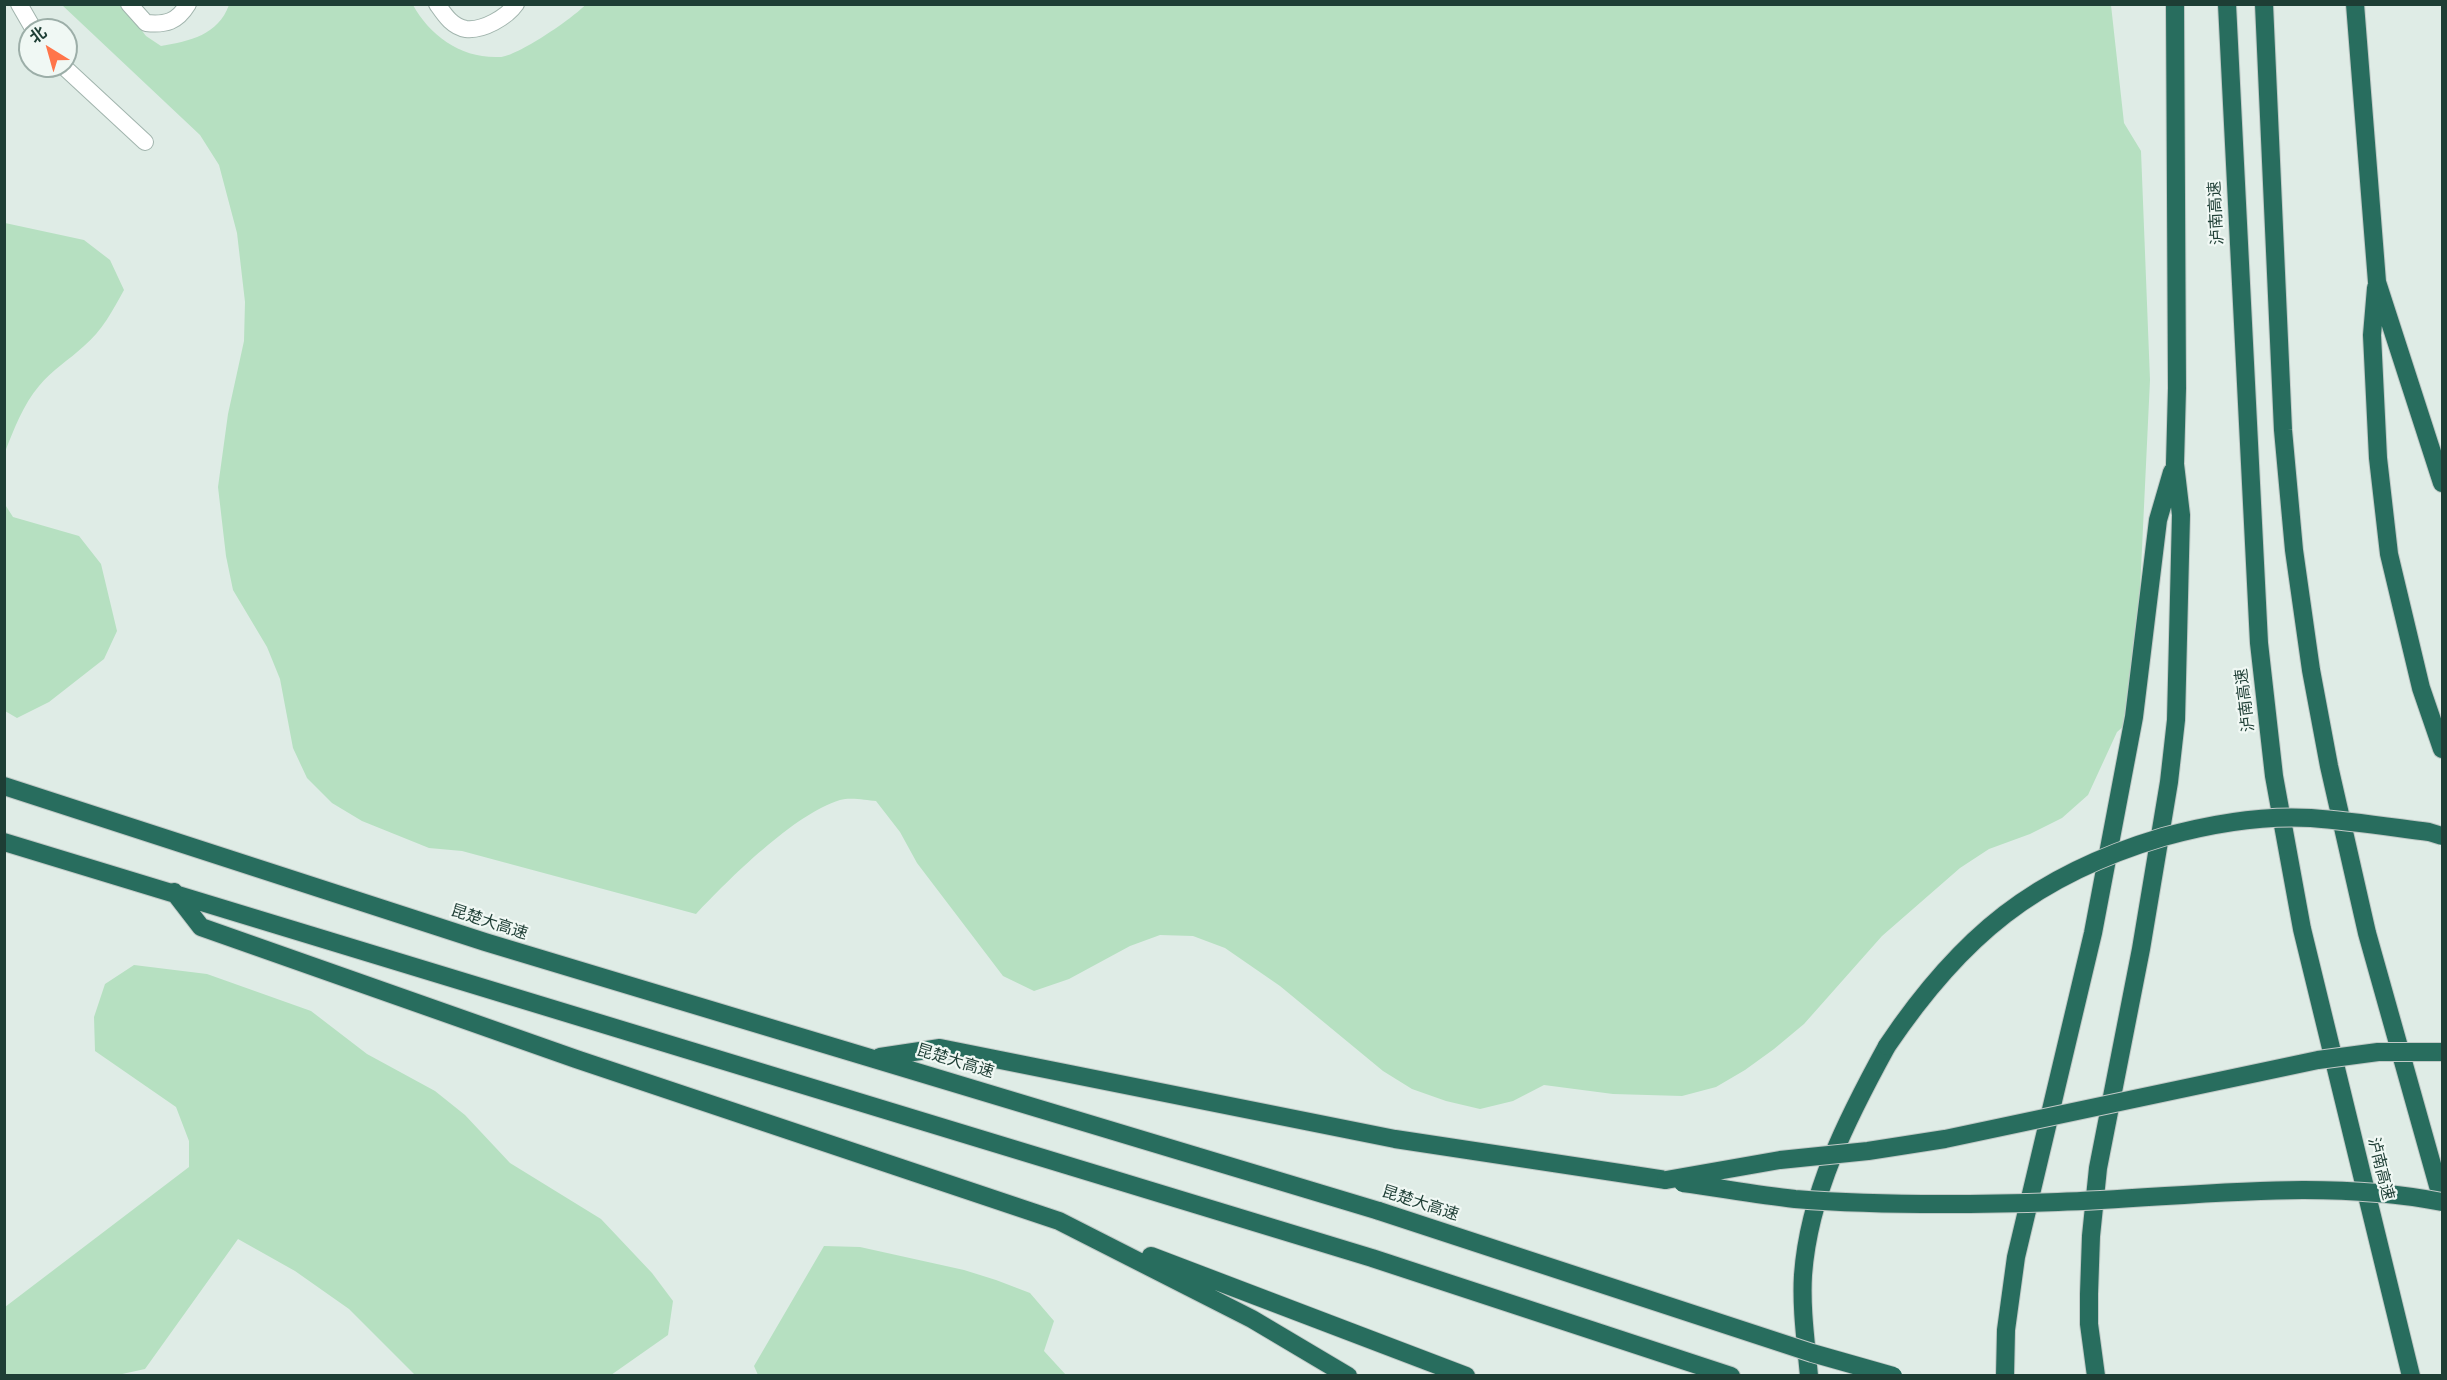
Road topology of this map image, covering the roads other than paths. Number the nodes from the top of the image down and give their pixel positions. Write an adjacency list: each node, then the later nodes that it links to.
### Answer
1 (19, 4): 10 (street)
2 (129, 4): 3 (street)
3 (188, 4)
4 (437, 4): 5 (street)
5 (516, 4)
6 (2175, 4): 14 (highway)
7 (2227, 4): 26 (highway, 泸南高速)
8 (2264, 4): 24 (highway)
9 (2355, 4): 13 (highway)
10 (27, 18)
11 (76, 78): 12 (street)
12 (145, 142)
13 (2377, 282): 15 (highway); 16 (highway)
14 (2175, 464): 27 (highway, bridge); 33 (highway, bridge)
15 (2442, 483)
16 (2442, 749)
17 (4, 786): 22 (highway, 昆楚大高速)
18 (2442, 836): 31 (highway, bridge)
19 (4, 842): 20 (highway)
20 (174, 892): 25 (highway); 30 (highway)
21 (2442, 1052): 23 (highway, bridge)
22 (876, 1058): 23 (highway); 32 (highway, 昆楚大高速, bridge)
23 (1666, 1180): 24 (highway, bridge)
24 (2442, 1201)
25 (1059, 1221): 28 (highway); 29 (highway)
26 (2408, 1367)
27 (2095, 1369)
28 (1348, 1376)
29 (1466, 1376)
30 (1731, 1376)
31 (1809, 1376)
32 (1893, 1376)
33 (2005, 1376)

